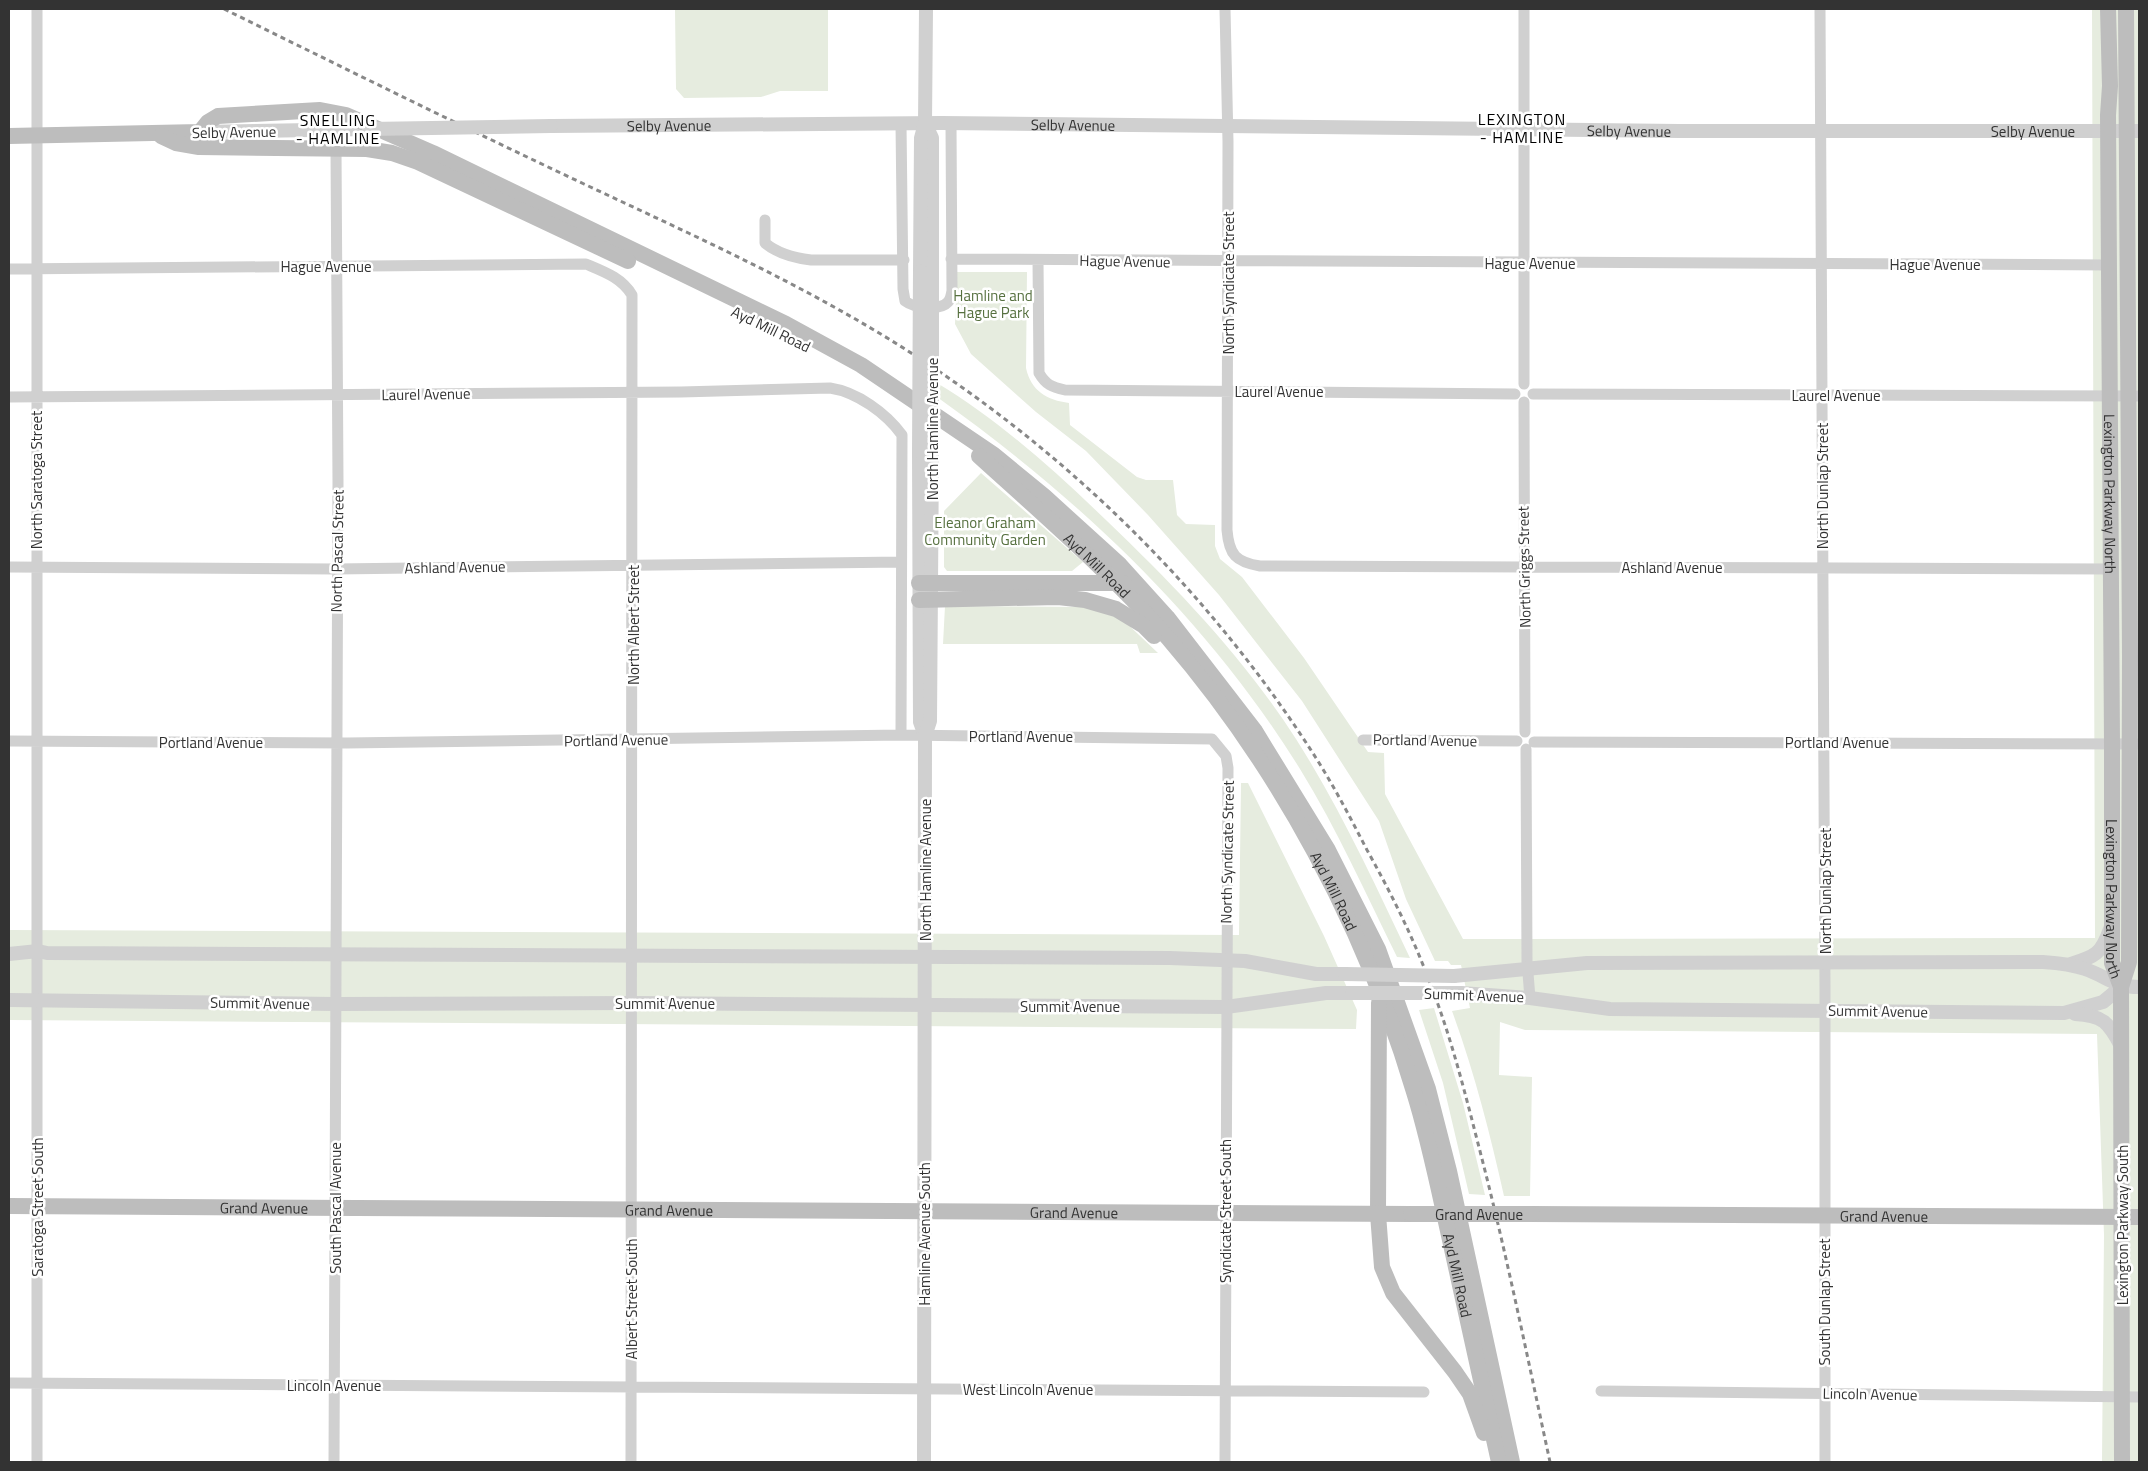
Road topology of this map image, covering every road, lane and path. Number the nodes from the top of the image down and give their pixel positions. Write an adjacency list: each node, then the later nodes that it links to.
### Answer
1 (37, 9): 18 (street, North Saratoga Street)
2 (926, 9): 9 (street, North Hamline Avenue)
3 (1225, 9): 11 (street, North Syndicate Street)
4 (1524, 9): 12 (street)
5 (1820, 9): 13 (street, North Dunlap Street)
6 (2108, 9): 14 (main road, Lexington Parkway North)
7 (2126, 9): 14 (main road, Lexington Parkway North)
8 (901, 124): 9 (street, Selby Avenue); 15 (street, Selby Avenue, bridge); 21 (street)
9 (925, 124): 10 (street, Selby Avenue); 56 (street, North Hamline Avenue, bridge)
10 (951, 124): 11 (street, Selby Avenue); 22 (street)
11 (1227, 126): 12 (street, Selby Avenue); 24 (street, North Syndicate Street)
12 (1525, 129): 13 (street, Selby Avenue); 25 (street)
13 (1821, 130): 14 (street, Selby Avenue); 26 (street, North Dunlap Street)
14 (2125, 131): 27 (main road, Lexington Parkway North); 28 (main road, Lexington Parkway North)
15 (200, 132): 16 (main road, Selby Avenue); 55 (main road, Ayd Mill Road)
16 (157, 134): 18 (main road, Selby Avenue); 19 (main road, Ayd Mill Road)
17 (9, 136): 18 (main road, Selby Avenue)
18 (38, 136): 31 (street, North Saratoga Street)
19 (336, 149): 29 (street, North Pascal Street); 55 (main road, Ayd Mill Road)
20 (765, 220): 21 (street)
21 (904, 260): 22 (street)
22 (951, 260): 23 (street, Hague Avenue)
23 (1038, 260): 24 (street, Hague Avenue); 35 (street, Laurel Avenue)
24 (1228, 262): 25 (street, Hague Avenue); 35 (street, North Syndicate Street)
25 (1524, 263): 26 (street, Hague Avenue); 33 (street)
26 (1821, 263): 27 (street, Hague Avenue); 39 (street, North Dunlap Street)
27 (2109, 265): 40 (main road, Lexington Parkway North)
28 (2133, 265): 41 (main road, Lexington Parkway North)
29 (337, 266): 31 (street, Hague Avenue); 32 (street, Hague Avenue); 38 (street, North Pascal Street)
30 (9, 269): 31 (street, Hague Avenue)
31 (36, 269): 43 (street, North Saratoga Street)
32 (632, 296): 36 (street, North Albert Street)
33 (1524, 384): 37 (street); 44 (street)
34 (844, 390): 36 (street, Laurel Avenue); 46 (street, North Hamline Avenue)
35 (1229, 391): 37 (street, Laurel Avenue); 45 (street, North Syndicate Street)
36 (633, 392): 38 (street, Laurel Avenue); 47 (street, North Albert Street)
37 (1515, 394): 44 (street)
38 (336, 395): 43 (street, Laurel Avenue); 52 (street, North Pascal Street)
39 (1822, 395): 40 (street, Laurel Avenue); 44 (street, Laurel Avenue); 51 (street, North Dunlap Street)
40 (2111, 395): 41 (street, Laurel Avenue); 53 (main road, Lexington Parkway North)
41 (2134, 396): 54 (main road, Lexington Parkway North)
42 (9, 397): 43 (street, Laurel Avenue)
43 (36, 398): 50 (street, North Saratoga Street)
44 (1529, 398): 48 (street, North Griggs Street)
45 (1234, 556): 48 (street, Ashland Avenue)
46 (901, 562): 47 (street, Ashland Avenue); 60 (street, North Hamline Avenue)
47 (633, 565): 52 (street, Ashland Avenue); 62 (street, North Albert Street)
48 (1523, 566): 51 (street, Ashland Avenue); 59 (street, North Griggs Street)
49 (9, 567): 50 (street, Ashland Avenue)
50 (36, 567): 52 (street, Ashland Avenue); 65 (street, North Saratoga Street)
51 (1822, 568): 53 (street, Ashland Avenue); 67 (street, North Dunlap Street)
52 (336, 569): 68 (street, North Pascal Street)
53 (2111, 569): 69 (main road, Lexington Parkway North)
54 (2134, 570): 70 (main road, Lexington Parkway North)
55 (1126, 586): 56 (main road); 57 (main road); 58 (main road, Ayd Mill Road); 106 (main road, Ayd Mill Road)
56 (925, 592): 57 (main road); 61 (street, North Hamline Avenue)
57 (1058, 598): 58 (main road)
58 (1212, 694): 85 (main road, Ayd Mill Road)
59 (1525, 732): 66 (street); 72 (street)
60 (901, 735): 61 (street, Portland Avenue); 62 (street, Portland Avenue)
61 (925, 736): 71 (street, Portland Avenue); 78 (street, North Hamline Avenue)
62 (632, 739): 68 (street, Portland Avenue); 77 (street, North Albert Street)
63 (1363, 740): 66 (street, Portland Avenue)
64 (9, 741): 65 (street, Portland Avenue)
65 (35, 741): 68 (street, Portland Avenue); 74 (street, North Saratoga Street)
66 (1516, 741): 72 (street)
67 (1823, 741): 69 (street, Portland Avenue); 72 (street, Portland Avenue); 80 (street, North Dunlap Street)
68 (336, 743): 75 (street, North Pascal Street)
69 (2112, 744): 70 (street, Portland Avenue); 73 (main road, Lexington Parkway North)
70 (2135, 744): 83 (main road, Lexington Parkway North)
71 (1220, 746): 79 (street, North Syndicate Street)
72 (1530, 746): 82 (street)
73 (2111, 927): 81 (street); 83 (main road, Lexington Parkway North)
74 (38, 951): 75 (street, Summit Avenue); 76 (street, Summit Avenue); 88 (street, Saratoga Street South)
75 (335, 953): 77 (street, Summit Avenue); 90 (street, South Pascal Avenue)
76 (9, 954)
77 (632, 955): 78 (street, Summit Avenue); 89 (street, Albert Street South)
78 (925, 957): 79 (street, Summit Avenue); 91 (street, North Hamline Avenue)
79 (1226, 960): 82 (street, Summit Avenue, bridge); 92 (street, Syndicate Street South)
80 (1825, 962): 81 (street, Summit Avenue); 82 (street, Summit Avenue); 93 (street, South Dunlap Street)
81 (2071, 964): 83 (street, Summit Avenue)
82 (1527, 969): 86 (street)
83 (2121, 987): 84 (street, Summit Avenue); 94 (street, Summit Avenue); 95 (main road, Lexington Parkway South)
84 (2139, 987)
85 (1378, 990): 102 (main road); 106 (main road, Ayd Mill Road)
86 (1530, 998): 92 (street, Summit Avenue, bridge); 93 (street, Summit Avenue)
87 (9, 1000): 88 (street, Summit Avenue)
88 (38, 1000): 90 (street, Summit Avenue); 97 (street, Saratoga Street South)
89 (632, 1003): 90 (street, Summit Avenue); 91 (street, Summit Avenue); 99 (street, Albert Street South)
90 (335, 1004): 98 (street, South Pascal Avenue)
91 (925, 1005): 92 (street, Summit Avenue); 100 (street, Hamline Avenue South)
92 (1226, 1007): 101 (street, Syndicate Street South)
93 (1824, 1010): 94 (street, Summit Avenue); 103 (street, South Dunlap Street)
94 (2064, 1014): 95 (street)
95 (2121, 1047): 104 (main road, Lexington Parkway South)
96 (9, 1206): 97 (main road, Grand Avenue)
97 (37, 1206): 98 (main road, Grand Avenue); 108 (street, Saratoga Street South)
98 (335, 1207): 99 (main road, Grand Avenue); 109 (street, South Pascal Avenue)
99 (632, 1210): 100 (main road, Grand Avenue); 110 (street, Albert Street South)
100 (924, 1211): 101 (main road, Grand Avenue); 111 (street, Hamline Avenue South)
101 (1225, 1213): 102 (main road, Grand Avenue); 112 (street, Syndicate Street South)
102 (1383, 1214): 103 (main road, Grand Avenue, bridge); 106 (main road); 123 (main road)
103 (1824, 1216): 104 (main road, Grand Avenue); 115 (street, South Dunlap Street)
104 (2122, 1217): 105 (main road, Grand Avenue); 116 (main road, Lexington Parkway South)
105 (2139, 1217)
106 (1488, 1382): 124 (main road, Ayd Mill Road); 125 (main road, Ayd Mill Road)
107 (9, 1383): 108 (street)
108 (37, 1383): 109 (street, Lincoln Avenue); 118 (street, Saratoga Street South)
109 (335, 1385): 110 (street, Lincoln Avenue); 119 (street, South Pascal Avenue)
110 (631, 1386): 111 (street, West Lincoln Avenue); 120 (street, Albert Street South)
111 (924, 1388): 112 (street, West Lincoln Avenue); 121 (street, Hamline Avenue South)
112 (1225, 1389): 114 (street, West Lincoln Avenue); 122 (street, Syndicate Street South)
113 (1601, 1391): 115 (street, Lincoln Avenue)
114 (1424, 1392)
115 (1825, 1393): 116 (street, Lincoln Avenue); 126 (street, South Dunlap Street)
116 (2122, 1397): 117 (street, Lincoln Avenue); 127 (main road, Lexington Parkway South)
117 (2139, 1397)
118 (37, 1462)
119 (334, 1462)
120 (631, 1462)
121 (924, 1462)
122 (1225, 1462)
123 (1494, 1462)
124 (1499, 1462)
125 (1512, 1462)
126 (1825, 1462)
127 (2122, 1462)

